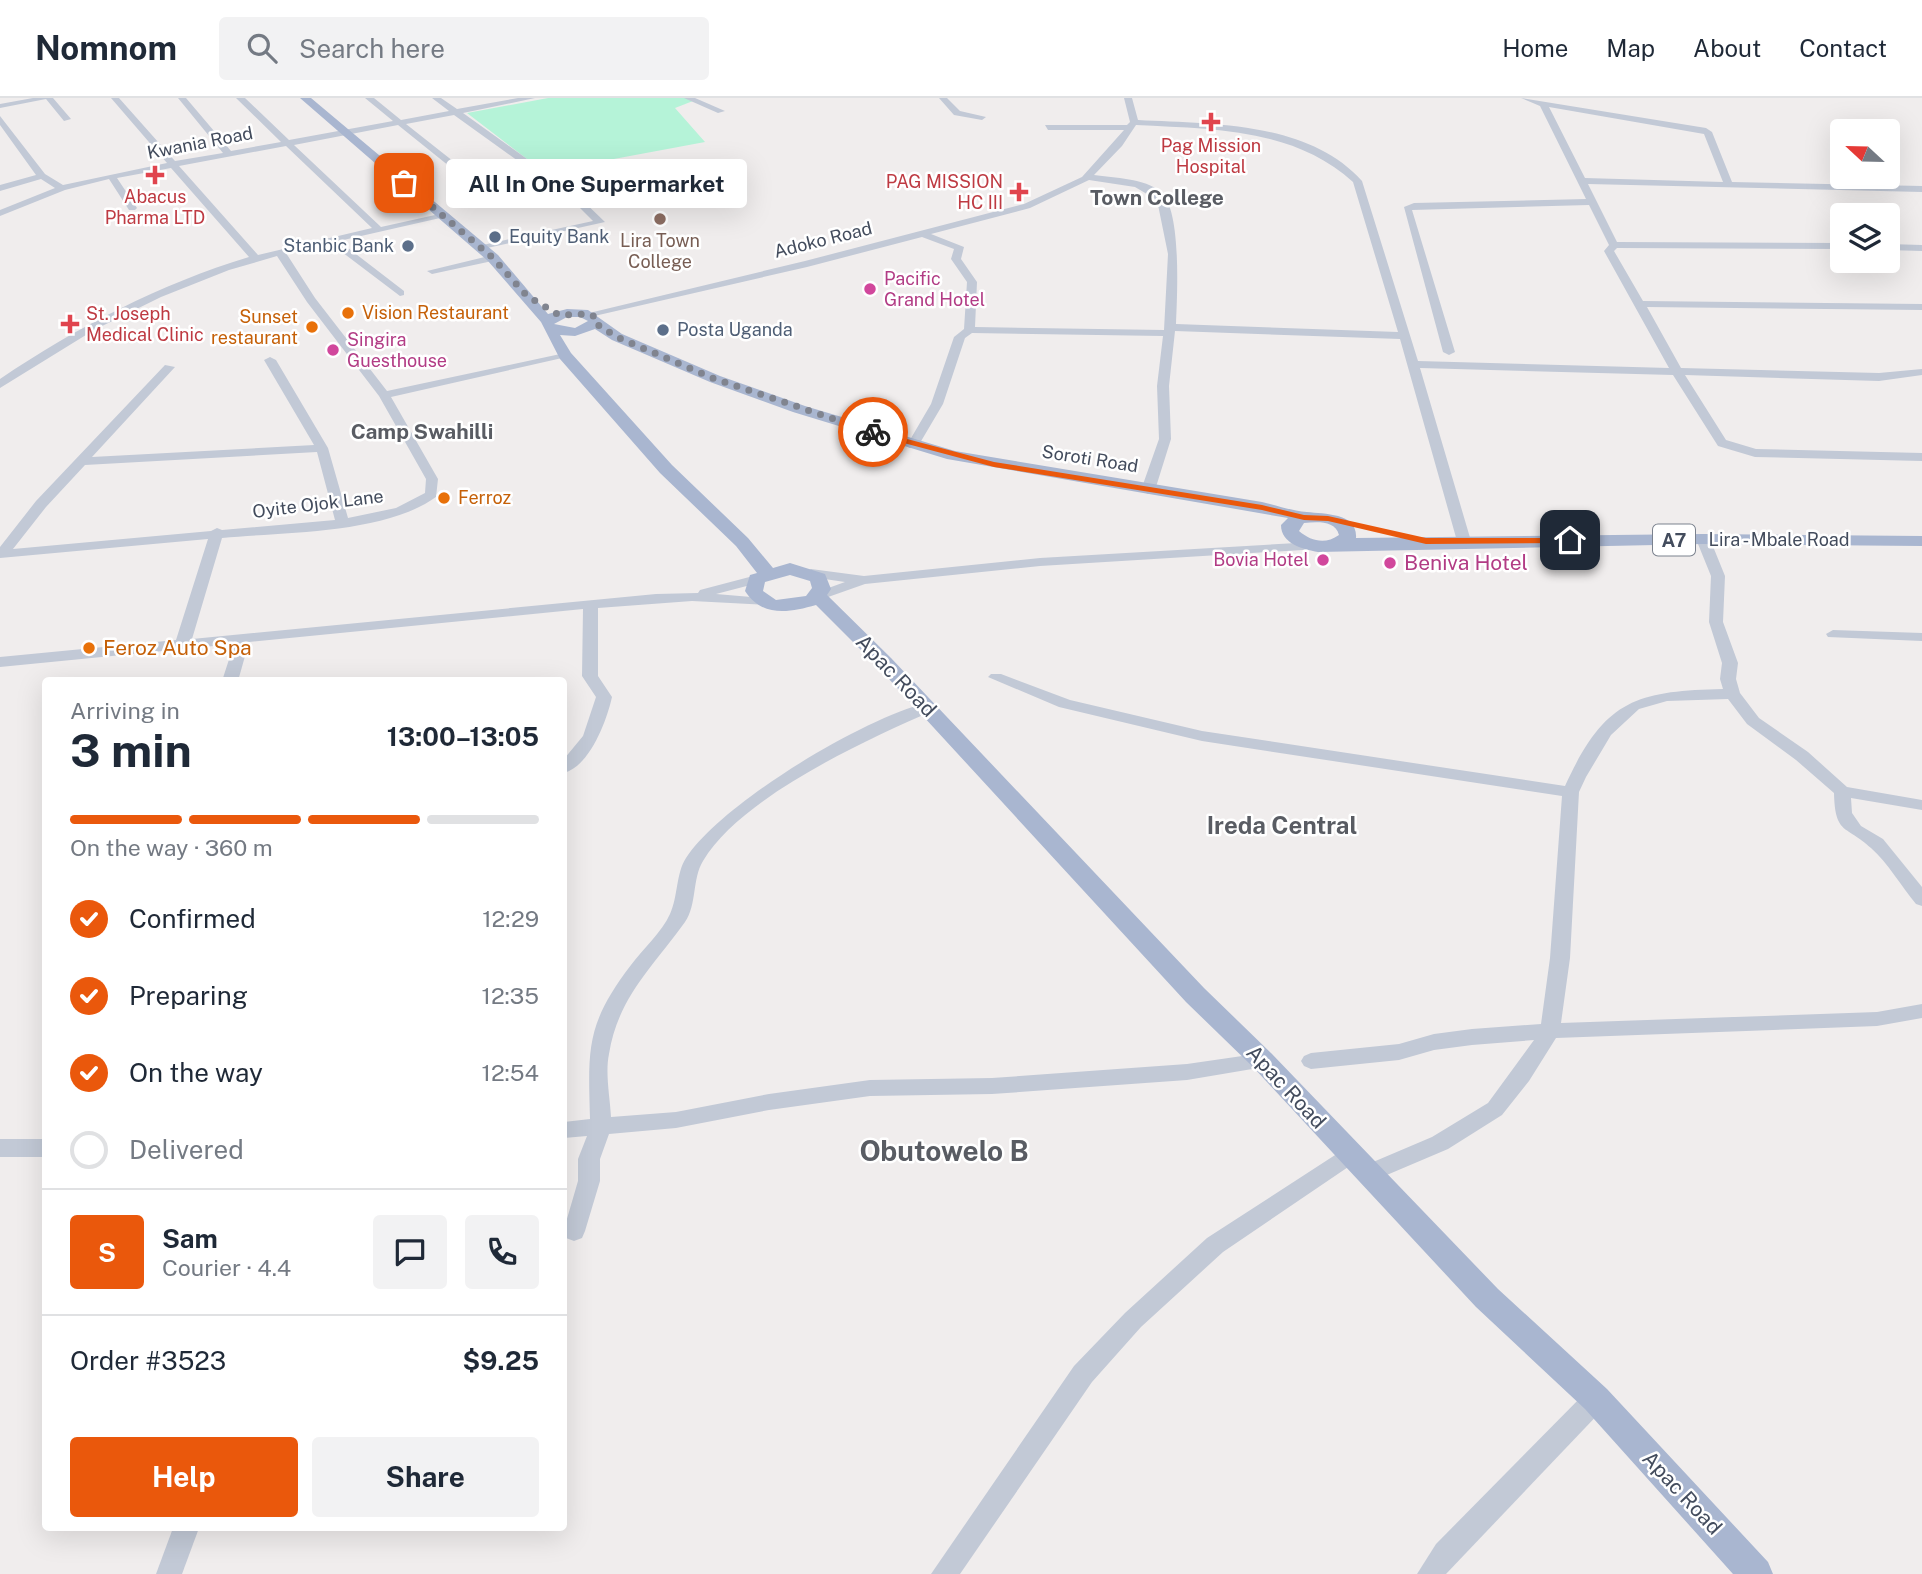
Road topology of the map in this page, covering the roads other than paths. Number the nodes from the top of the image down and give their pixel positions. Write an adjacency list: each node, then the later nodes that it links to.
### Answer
1 (45, 98): 14 (street); 19 (street)
2 (115, 98): 26 (street)
3 (182, 98): 25 (street)
4 (240, 98): 24 (street)
5 (306, 98): 23 (main road)
6 (369, 98): 20 (street)
7 (436, 98): 15 (street)
8 (531, 98): 15 (street)
9 (688, 98): 16 (street)
10 (943, 98): 17 (street)
11 (1128, 98): 21 (street)
12 (1525, 98): 13 (street)
13 (1543, 104): 30 (street); 31 (street)
14 (0, 106)
15 (456, 111): 20 (street); 46 (street)
16 (721, 111)
17 (982, 117)
18 (0, 118): 27 (street)
19 (67, 119)
20 (399, 122): 23 (street); 35 (street)
21 (1132, 125): 22 (street); 29 (street, Adoko Road); 60 (street)
22 (1048, 127)
23 (344, 132): 24 (street, Kwania Road); 39 (main road)
24 (287, 143): 25 (street, Kwania Road); 40 (street)
25 (229, 154): 26 (street, Kwania Road)
26 (171, 164): 28 (street, Kwania Road); 49 (street)
27 (42, 176): 32 (street); 33 (street)
28 (111, 176): 33 (street, Kwania Road); 37 (street)
29 (1087, 177): 41 (street, Adoko Road); 59 (street)
30 (1581, 181): 31 (street); 36 (street)
31 (1728, 185): 34 (street)
32 (0, 188)
33 (62, 188): 38 (street, Kwania Road)
34 (1922, 189)
35 (498, 201)
36 (1592, 202): 43 (street); 61 (street)
37 (132, 208)
38 (0, 213)
39 (444, 216): 40 (street); 46 (main road)
40 (379, 230): 42 (street)
41 (923, 235): 57 (street, Adoko Road); 58 (street)
42 (333, 241): 48 (street); 52 (street)
43 (1614, 245): 44 (street); 54 (street)
44 (1830, 246)
45 (1900, 247): 47 (street)
46 (482, 248): 50 (main road)
47 (1922, 248)
48 (280, 252): 49 (street); 71 (street, Oyite Ojok Lane)
49 (255, 258): 70 (street)
50 (493, 258): 51 (street); 53 (main road)
51 (432, 271)
52 (400, 293)
53 (527, 296): 56 (main road)
54 (1640, 304): 55 (street); 66 (street)
55 (1922, 307)
56 (553, 322): 57 (main road, A7); 62 (main road)
57 (590, 322): 73 (main road, A7)
58 (969, 330): 59 (street); 73 (street)
59 (1169, 330): 60 (street); 76 (street)
60 (1405, 336): 64 (street)
61 (1449, 352)
62 (565, 356): 71 (street); 90 (main road)
63 (271, 359): 72 (street)
64 (1413, 364): 66 (street); 84 (street)
65 (169, 367): 75 (street)
66 (1679, 372): 68 (street); 74 (street)
67 (1922, 372): 68 (street)
68 (1879, 377): 69 (street)
69 (1922, 382)
70 (0, 384)
71 (384, 395): 79 (street, Oyite Ojok Lane)
72 (322, 448): 75 (street); 79 (street)
73 (909, 448): 76 (main road, Soroti Road / A7); 77 (main road, Soroti Road / A7)
74 (1922, 457)
75 (80, 461): 89 (street)
76 (1148, 490): 77 (main road, Soroti Road / A7)
77 (1261, 512): 80 (main road, A7)
78 (1336, 521): 80 (main road, A7); 83 (main road, A7); 86 (main road)
79 (343, 523): 81 (street, Oyite Ojok Lane)
80 (1295, 525): 87 (main road, A7); 88 (street)
81 (217, 532): 89 (street, Oyite Ojok Lane); 99 (street)
82 (1703, 540): 84 (main road, Lira - Mbale Road / A7); 85 (main road, Lira - Mbale Road / A7); 103 (street)
83 (1426, 541): 84 (main road, Lira - Mbale Road / A7); 86 (main road, A7)
84 (1464, 541)
85 (1922, 541)
86 (1338, 544): 87 (main road, A7)
87 (1314, 546): 88 (street)
88 (1242, 549): 91 (street)
89 (1, 554)
90 (762, 577): 92 (main road); 93 (street); 94 (main road)
91 (864, 580): 92 (street); 92 (street)
92 (815, 590): 94 (main road); 104 (main road, Apac Road)
93 (692, 597): 94 (street); 95 (street)
94 (764, 602)
95 (591, 604): 98 (street); 105 (street)
96 (1833, 634): 97 (street)
97 (1922, 637)
98 (243, 638): 99 (street); 101 (street)
99 (183, 645): 100 (street)
100 (0, 662)
101 (231, 677)
102 (996, 677): 106 (street)
103 (1732, 694): 106 (street); 107 (street)
104 (926, 708): 112 (main road, Apac Road); 114 (street)
105 (567, 764)
106 (1572, 792): 111 (street)
107 (1842, 792): 108 (street); 109 (street)
108 (1922, 805)
109 (1922, 900)
110 (1922, 1011): 111 (street)
111 (1550, 1031): 113 (street); 118 (street)
112 (1263, 1061): 114 (street); 118 (main road, Apac Road)
113 (1311, 1061)
114 (601, 1128): 115 (street); 119 (street)
115 (567, 1130)
116 (0, 1148): 117 (street)
117 (42, 1148)
118 (1358, 1165): 120 (main road, Apac Road); 123 (street)
119 (574, 1231)
120 (1596, 1399): 124 (street); 125 (main road, Apac Road)
121 (185, 1531): 122 (street)
122 (169, 1574)
123 (944, 1574)
124 (1430, 1574)
125 (1756, 1574)

